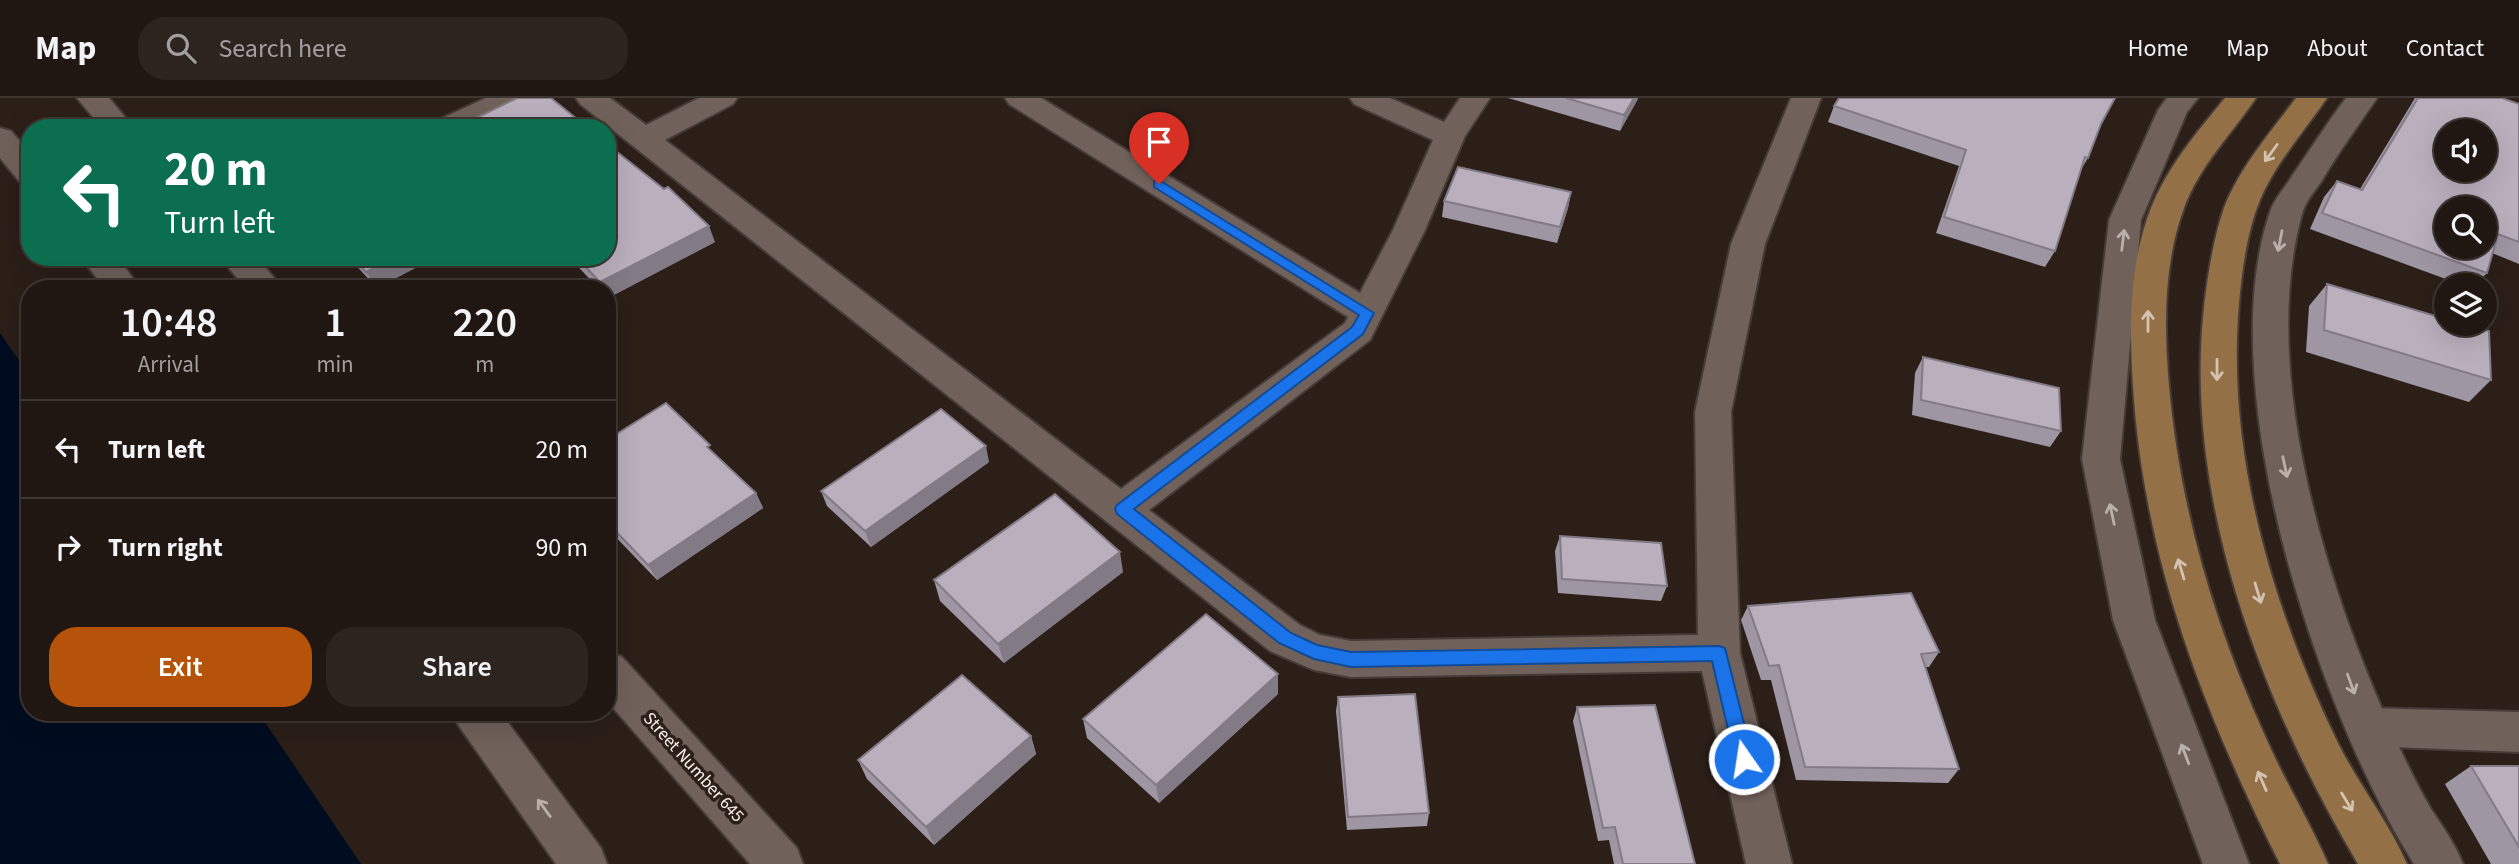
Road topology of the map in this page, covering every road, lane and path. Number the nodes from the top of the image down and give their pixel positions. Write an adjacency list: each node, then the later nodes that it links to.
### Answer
1 (92, 98): 13 (street)
2 (510, 98): 14 (street)
3 (591, 98): 17 (street)
4 (722, 98): 17 (street)
5 (1020, 98): 23 (street)
6 (1365, 98): 15 (street)
7 (1475, 98): 15 (street)
8 (1806, 98): 25 (street)
9 (2183, 98): 33 (street, one-way to 9)
10 (2241, 98): 34 (main road, one-way to 10)
11 (2312, 98): 35 (main road, one-way to 35)
12 (2362, 98): 28 (street, one-way to 28)
13 (111, 119)
14 (466, 119)
15 (1450, 136): 23 (street)
16 (0, 138): 18 (street)
17 (644, 139): 24 (street)
18 (21, 163)
19 (105, 266): 21 (street)
20 (245, 266): 22 (street)
21 (117, 280)
22 (258, 280)
23 (1367, 313): 24 (street)
24 (1123, 509): 25 (street)
25 (1719, 653): 32 (street)
26 (616, 680): 31 (street, Street Number 645)
27 (481, 721): 30 (street, one-way to 27)
28 (2367, 727): 29 (street); 36 (street)
29 (2519, 732)
30 (584, 864)
31 (780, 864)
32 (1769, 864)
33 (2226, 864)
34 (2305, 864)
35 (2384, 864)
36 (2440, 864)

